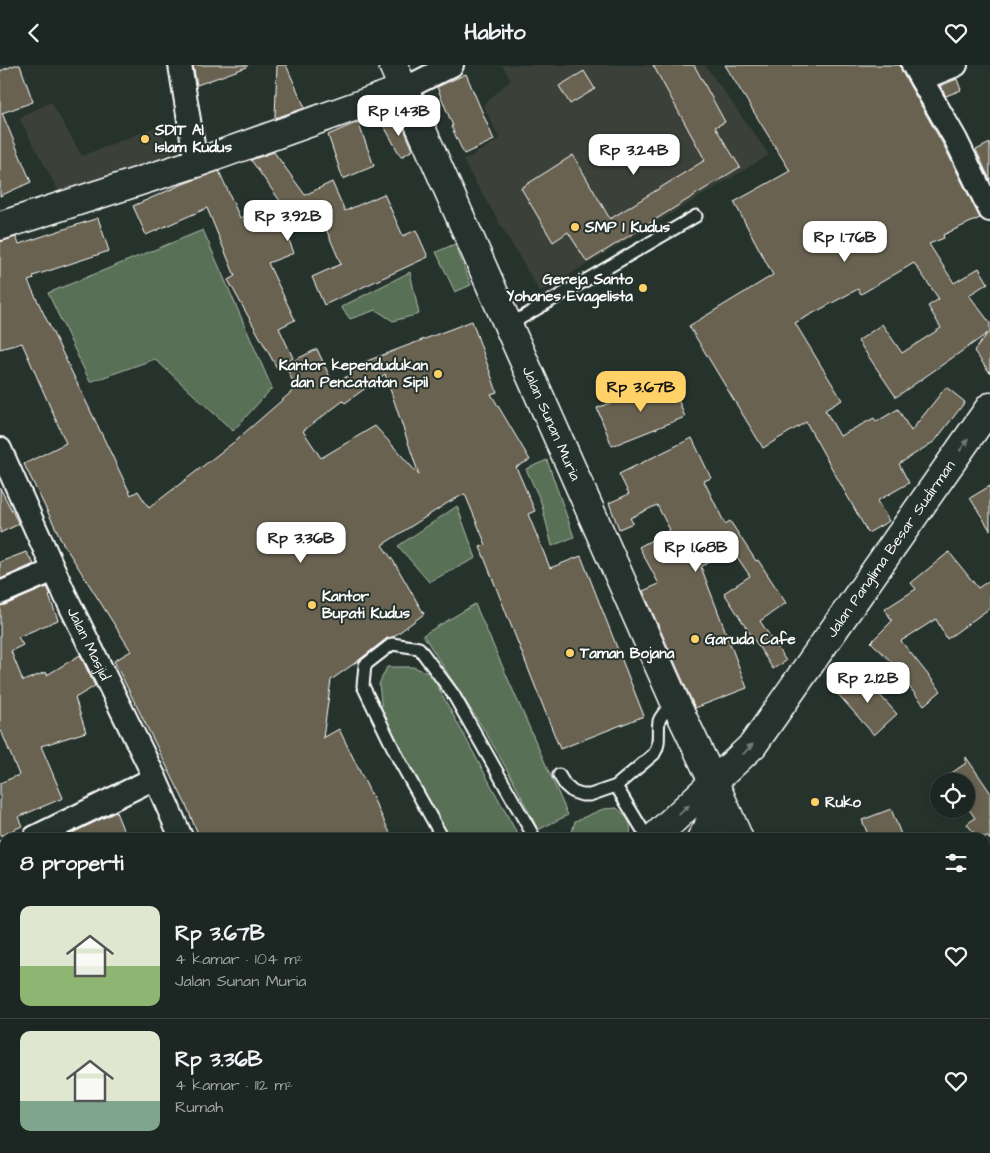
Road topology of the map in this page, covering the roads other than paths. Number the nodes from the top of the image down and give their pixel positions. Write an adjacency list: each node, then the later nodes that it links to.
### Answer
1 (180, 65): 6 (street)
2 (452, 65): 5 (street)
3 (956, 65): 4 (street)
4 (917, 72): 7 (street)
5 (399, 77): 6 (main road); 10 (main road, Jalan Sunan Muria)
6 (196, 163): 9 (main road)
7 (990, 210)
8 (696, 216): 10 (lane)
9 (2, 221)
10 (509, 325): 15 (main road, Jalan Sunan Muria)
11 (990, 407): 19 (main road, Jalan Panglima Besar Sudirman, one-way to 11)
12 (0, 449): 13 (street, Jalan Masjid)
13 (54, 570): 14 (street); 17 (street, Jalan Masjid)
14 (0, 593)
15 (675, 702): 18 (lane); 19 (main road, Jalan Sunan Muria)
16 (559, 775): 18 (lane)
17 (155, 778): 20 (street); 21 (street, Jalan Masjid)
18 (616, 785): 24 (lane)
19 (717, 789): 25 (main road, Jalan Panglima Besar Sudirman, one-way to 19); 26 (main road); 27 (main road, Jalan Sunan Muria)
20 (43, 833)
21 (179, 833)
22 (440, 833): 23 (lane)
23 (532, 833)
24 (645, 833)
25 (660, 833)
26 (705, 833)
27 (736, 833)

